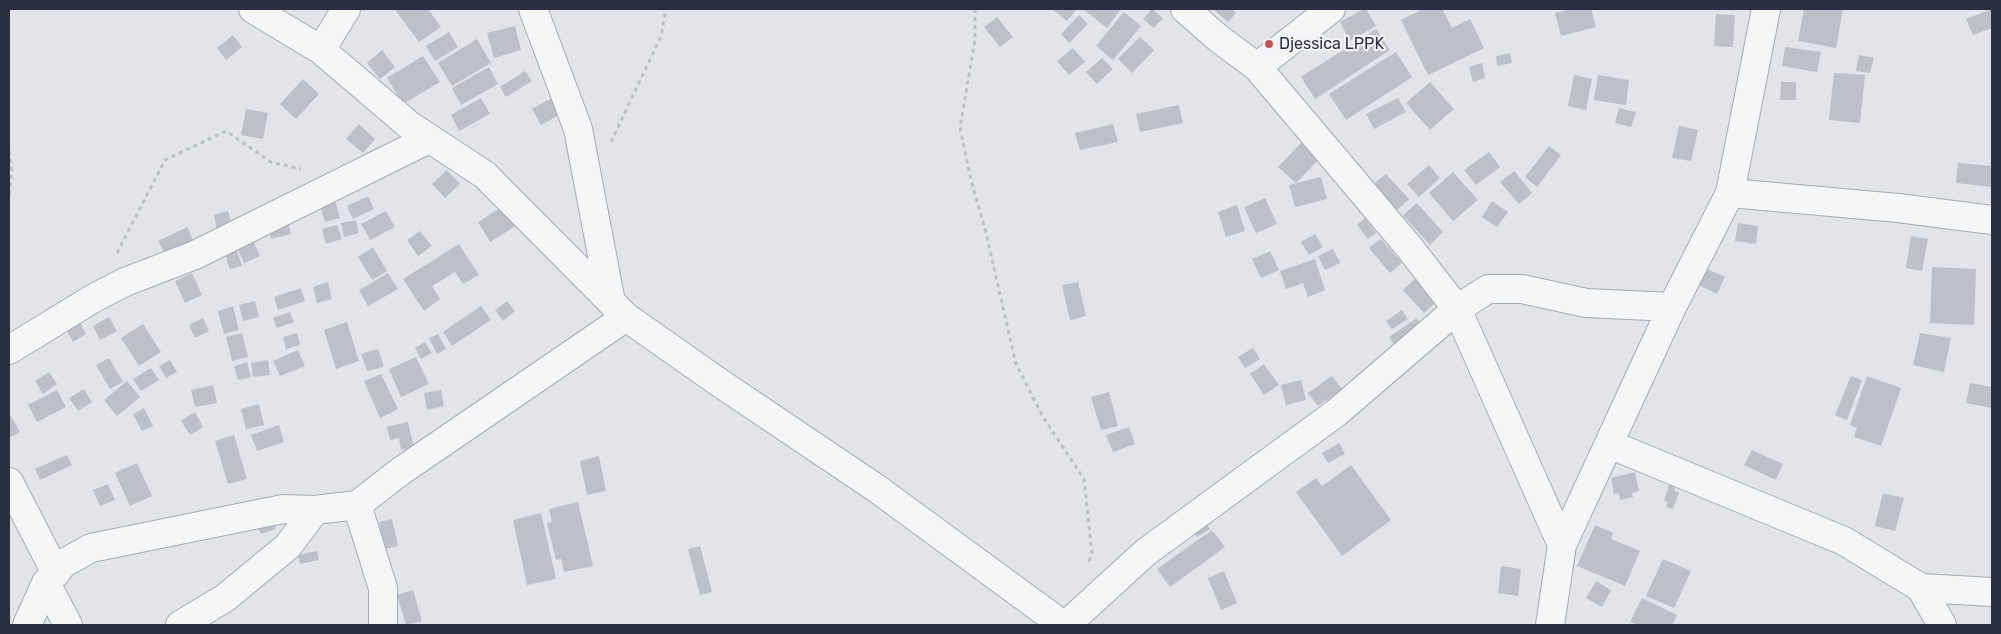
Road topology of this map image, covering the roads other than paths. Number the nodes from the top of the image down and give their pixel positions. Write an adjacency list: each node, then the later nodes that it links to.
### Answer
1 (253, 9): 7 (street)
2 (346, 9): 7 (street)
3 (533, 9): 13 (street)
4 (1186, 9): 8 (street)
5 (1331, 9): 8 (street)
6 (1766, 9): 10 (street)
7 (321, 50): 9 (street)
8 (1258, 67): 14 (street)
9 (429, 139): 13 (street); 15 (street)
10 (1730, 193): 11 (street); 12 (street)
11 (1992, 220)
12 (1672, 307): 14 (street); 16 (street)
13 (619, 309): 18 (street); 29 (street)
14 (1457, 309): 20 (street); 29 (street)
15 (9, 350)
16 (1609, 444): 20 (street); 22 (street)
17 (9, 482): 21 (street)
18 (357, 505): 19 (street); 28 (street)
19 (316, 510): 21 (street); 24 (street)
20 (1562, 545): 30 (street)
21 (51, 578): 25 (street); 26 (street)
22 (1921, 588): 23 (street); 31 (street)
23 (1992, 592)
24 (218, 614): 27 (street)
25 (27, 625)
26 (68, 625)
27 (180, 625)
28 (383, 625)
29 (1065, 625)
30 (1550, 625)
31 (1942, 625)

